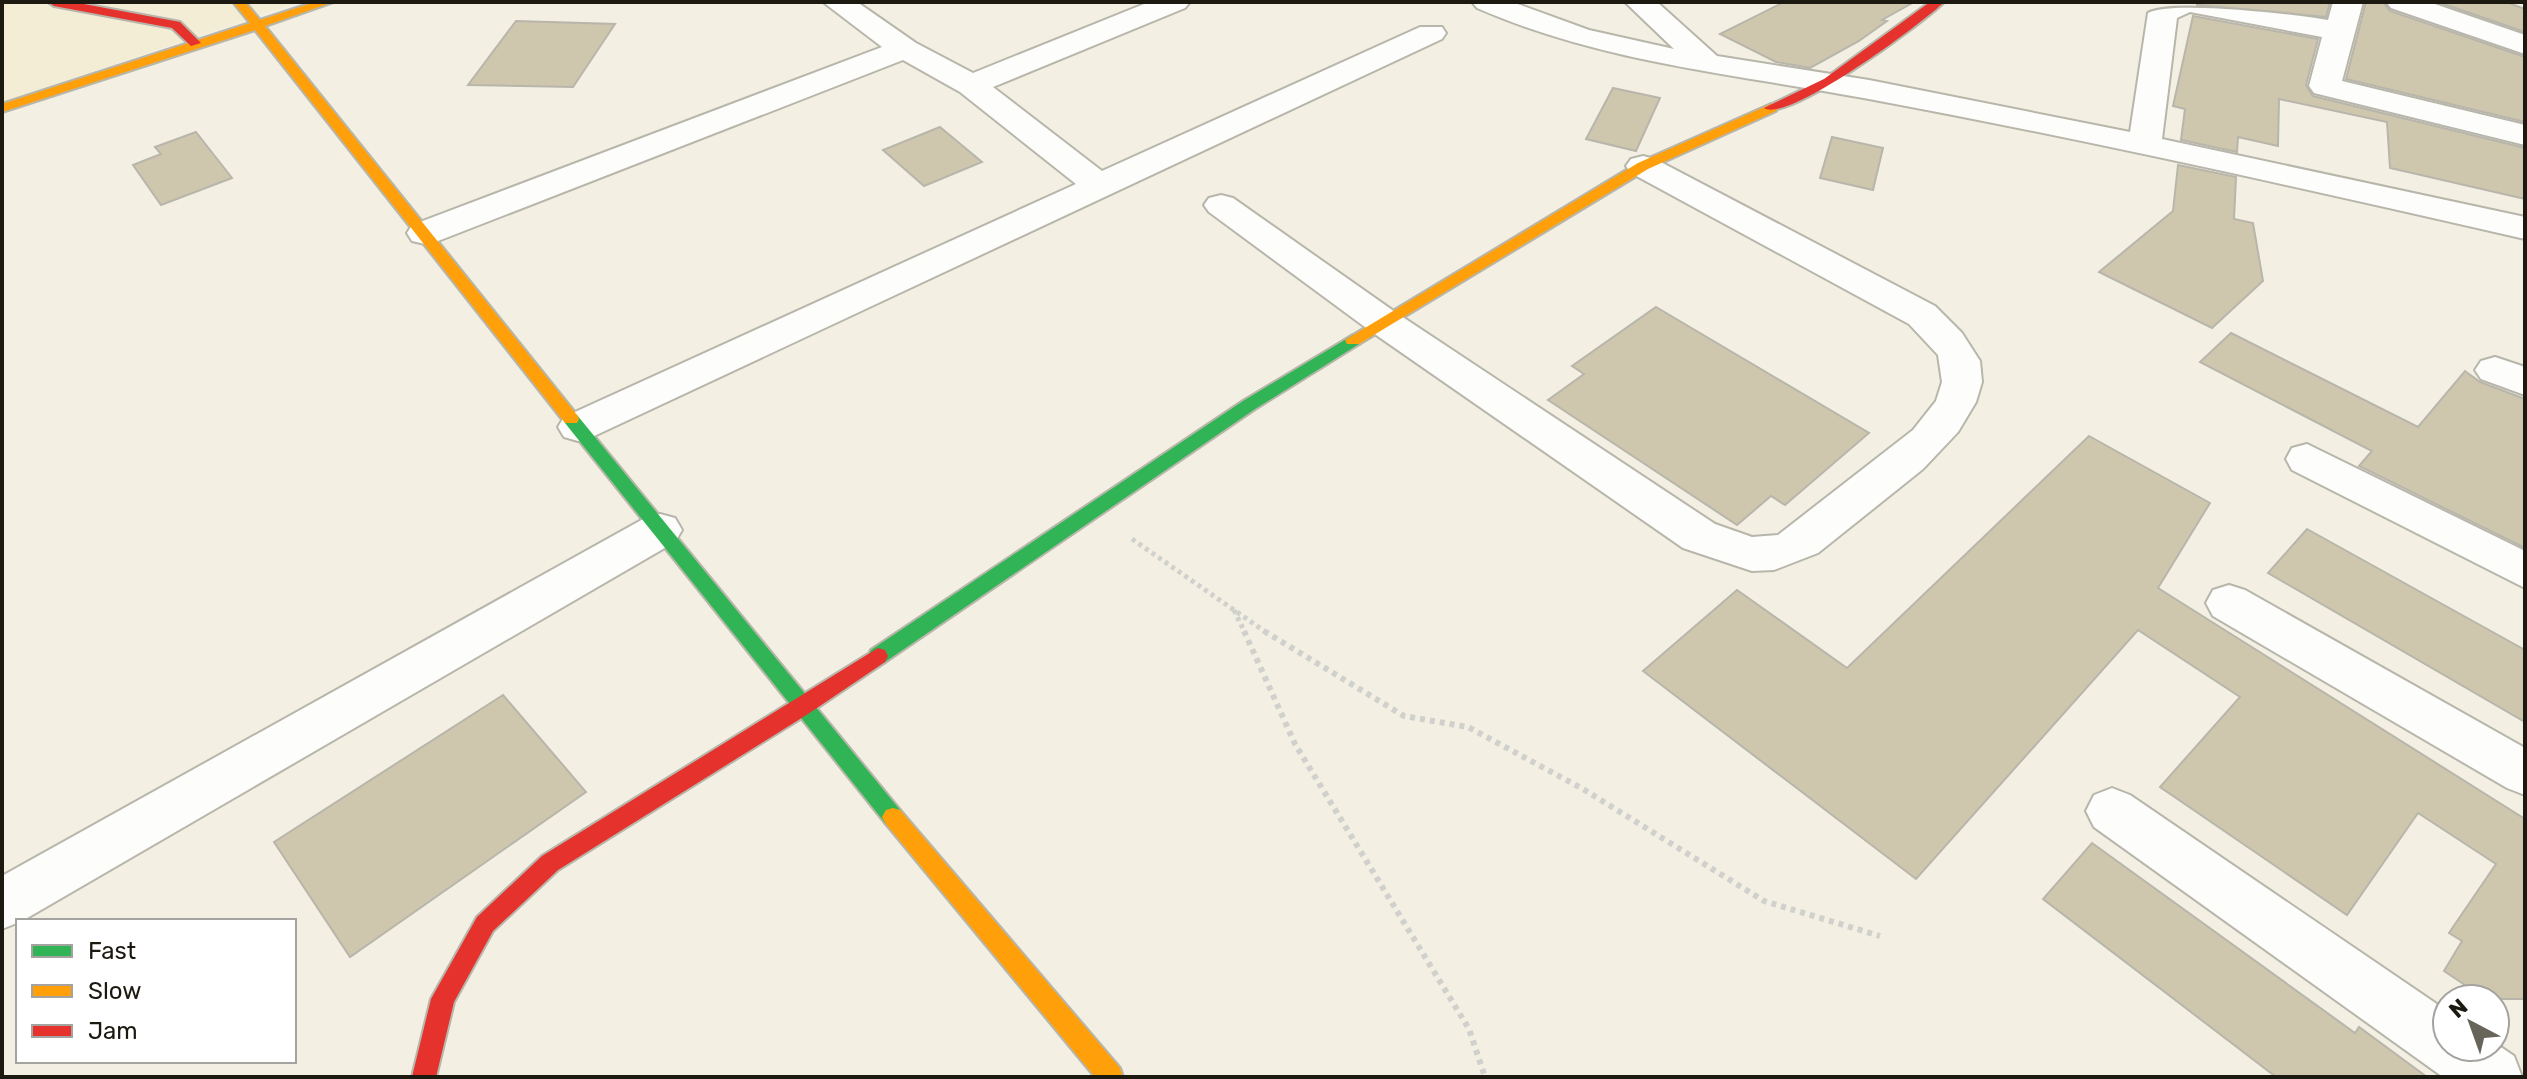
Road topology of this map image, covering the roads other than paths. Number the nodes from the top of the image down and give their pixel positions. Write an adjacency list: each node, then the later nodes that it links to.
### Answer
1 (54, 2): 14 (street)
2 (239, 2): 12 (street)
3 (327, 2): 12 (street)
4 (838, 2): 16 (street)
5 (1175, 2): 19 (street)
6 (1487, 2): 17 (street)
7 (1640, 2): 17 (street)
8 (1938, 2): 18 (street)
9 (2401, 2): 15 (street)
10 (2169, 6): 11 (street); 22 (street)
11 (2343, 17): 21 (street)
12 (260, 24): 14 (street); 27 (street)
13 (1431, 33): 24 (street)
14 (195, 43): 20 (street)
15 (2525, 45)
16 (905, 49): 19 (street); 27 (street)
17 (1707, 63): 18 (street)
18 (1829, 82): 22 (street); 23 (street)
19 (971, 85): 24 (street)
20 (2, 108)
21 (2525, 135)
22 (2145, 143): 26 (street)
23 (1643, 166): 28 (street); 28 (street)
24 (1101, 187): 29 (street)
25 (1221, 205): 28 (street)
26 (2525, 228)
27 (425, 233): 29 (street)
28 (1382, 321): 34 (street)
29 (578, 427): 31 (street)
30 (2307, 459): 32 (street)
31 (660, 530): 34 (street); 37 (street)
32 (2525, 571)
33 (2229, 603): 35 (street)
34 (801, 708): 40 (street); 41 (street)
35 (2525, 773)
36 (2112, 811): 38 (street)
37 (2, 904)
38 (2431, 1034)
39 (2473, 1063): 42 (street)
40 (424, 1077)
41 (1111, 1077)
42 (2493, 1077)

